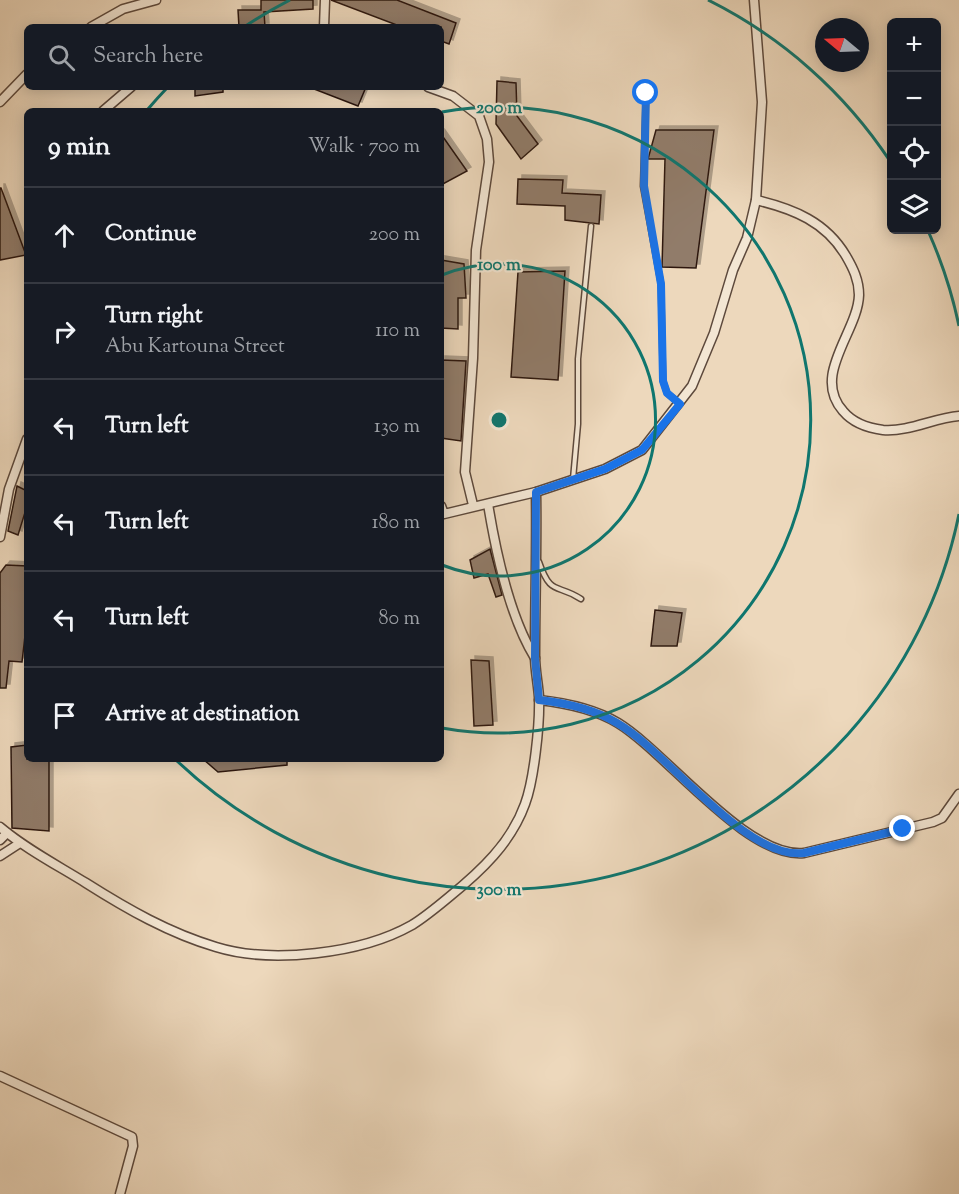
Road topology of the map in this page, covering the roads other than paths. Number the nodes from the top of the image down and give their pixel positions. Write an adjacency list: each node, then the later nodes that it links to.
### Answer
1 (156, 0): 4 (street)
2 (326, 0): 5 (street)
3 (754, 0): 12 (street)
4 (96, 24)
5 (324, 24)
6 (24, 77): 10 (street)
7 (128, 90): 11 (street)
8 (436, 90): 20 (street)
9 (646, 93): 14 (lane)
10 (0, 102)
11 (106, 108)
12 (756, 200): 14 (street); 15 (street)
13 (591, 226): 17 (lane)
14 (680, 404): 17 (street)
15 (959, 416)
16 (24, 447): 22 (street)
17 (573, 480): 18 (street)
18 (536, 492): 19 (street); 23 (street)
19 (488, 504): 20 (street); 25 (street)
20 (473, 506): 21 (street)
21 (444, 512)
22 (0, 537)
23 (538, 558): 24 (lane); 25 (street)
24 (581, 598)
25 (535, 658): 26 (street)
26 (539, 700): 27 (street); 30 (street)
27 (959, 794)
28 (4, 830): 29 (street); 30 (street)
29 (0, 840)
30 (20, 843): 31 (street)
31 (0, 856)
32 (0, 1076): 33 (street)
33 (120, 1194)

